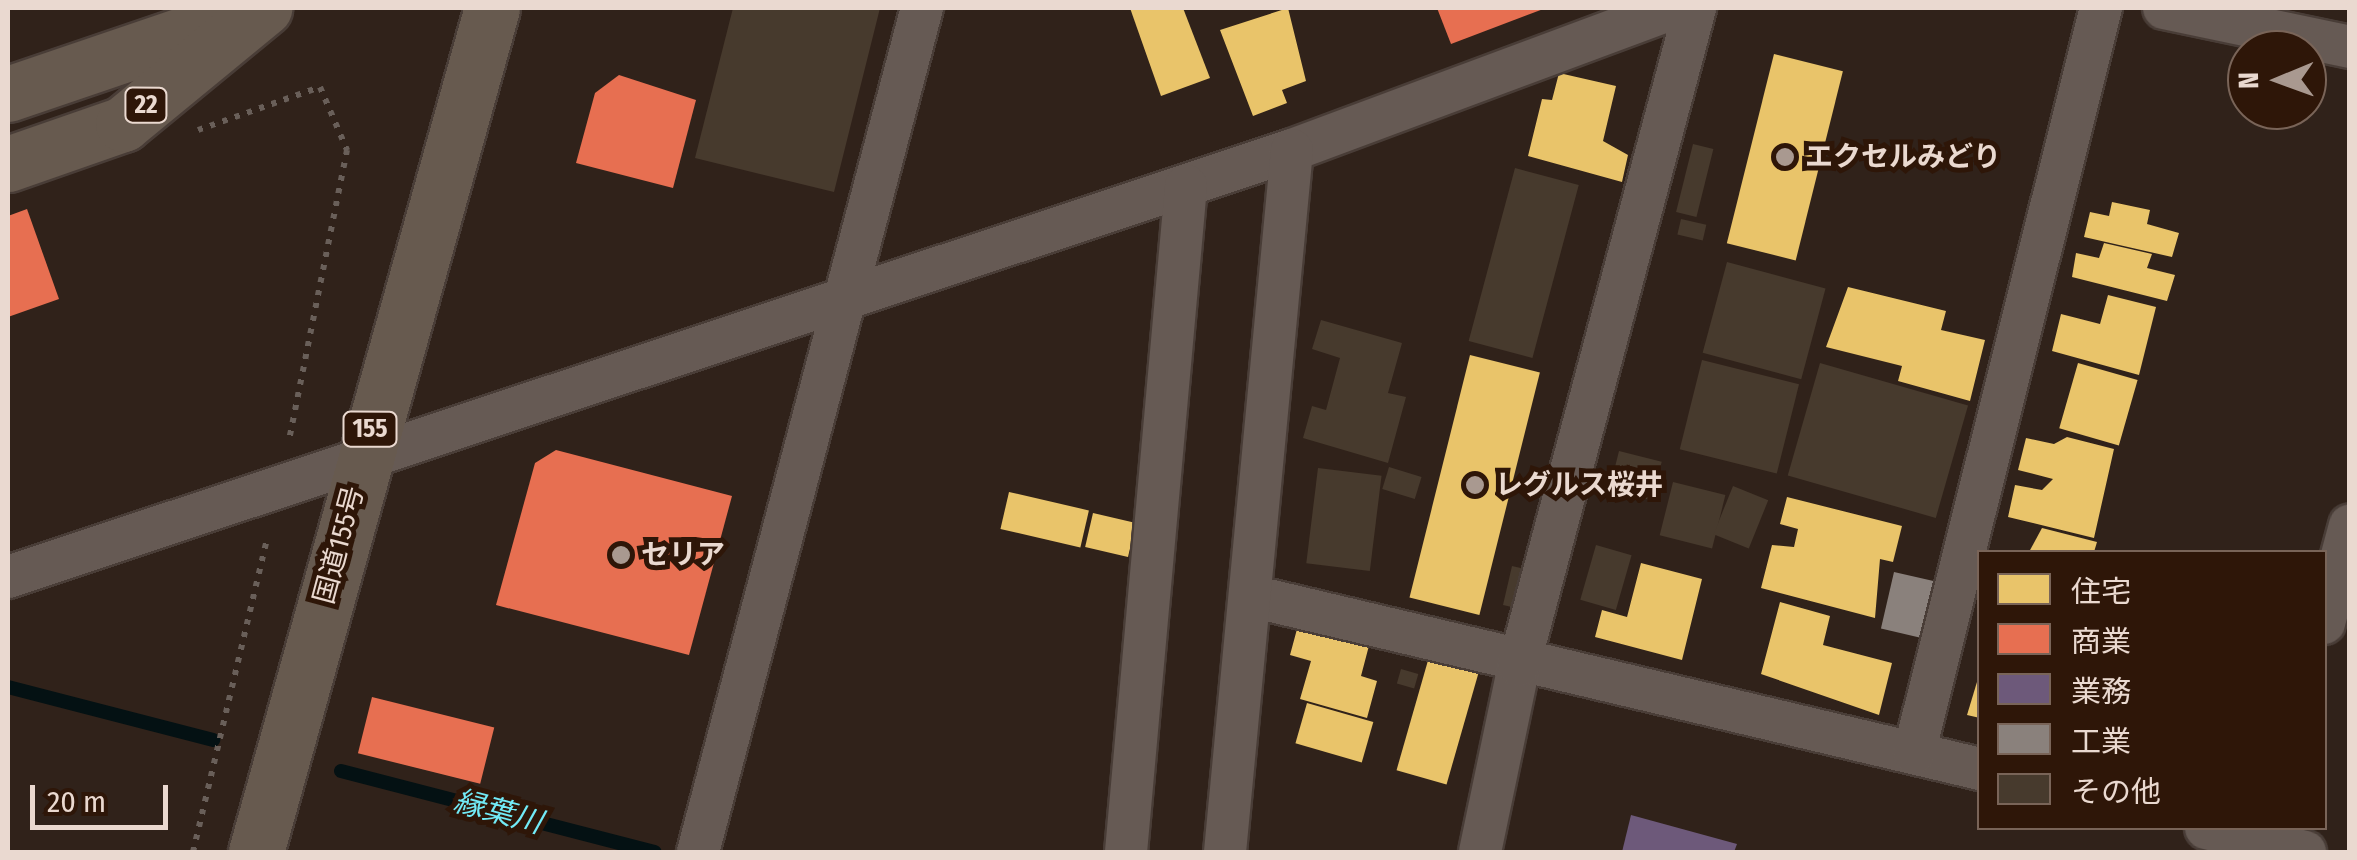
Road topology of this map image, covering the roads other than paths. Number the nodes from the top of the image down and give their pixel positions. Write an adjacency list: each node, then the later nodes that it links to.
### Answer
1 (263, 8): 9 (highway, 22); 11 (highway, 22)
2 (492, 8): 14 (highway, 国道155号 / 155)
3 (922, 8): 13 (street)
4 (1674, 8): 10 (street)
5 (1694, 8): 19 (street)
6 (2101, 8): 20 (street)
7 (2164, 8): 8 (street)
8 (2350, 47)
9 (8, 94)
10 (1292, 150): 12 (street); 17 (street)
11 (8, 164)
12 (1186, 186): 13 (street); 26 (street)
13 (850, 300): 14 (street); 25 (street)
14 (362, 458): 16 (street); 24 (highway, 国道155号 / 155)
15 (2350, 525): 18 (street)
16 (8, 577)
17 (1251, 596): 19 (street); 27 (street)
18 (2327, 612)
19 (1518, 665): 20 (street); 28 (street)
20 (1914, 752): 21 (street)
21 (1977, 768)
22 (2215, 830): 23 (street)
23 (2278, 844)
24 (256, 852)
25 (698, 852)
26 (1126, 852)
27 (1225, 852)
28 (1480, 852)

